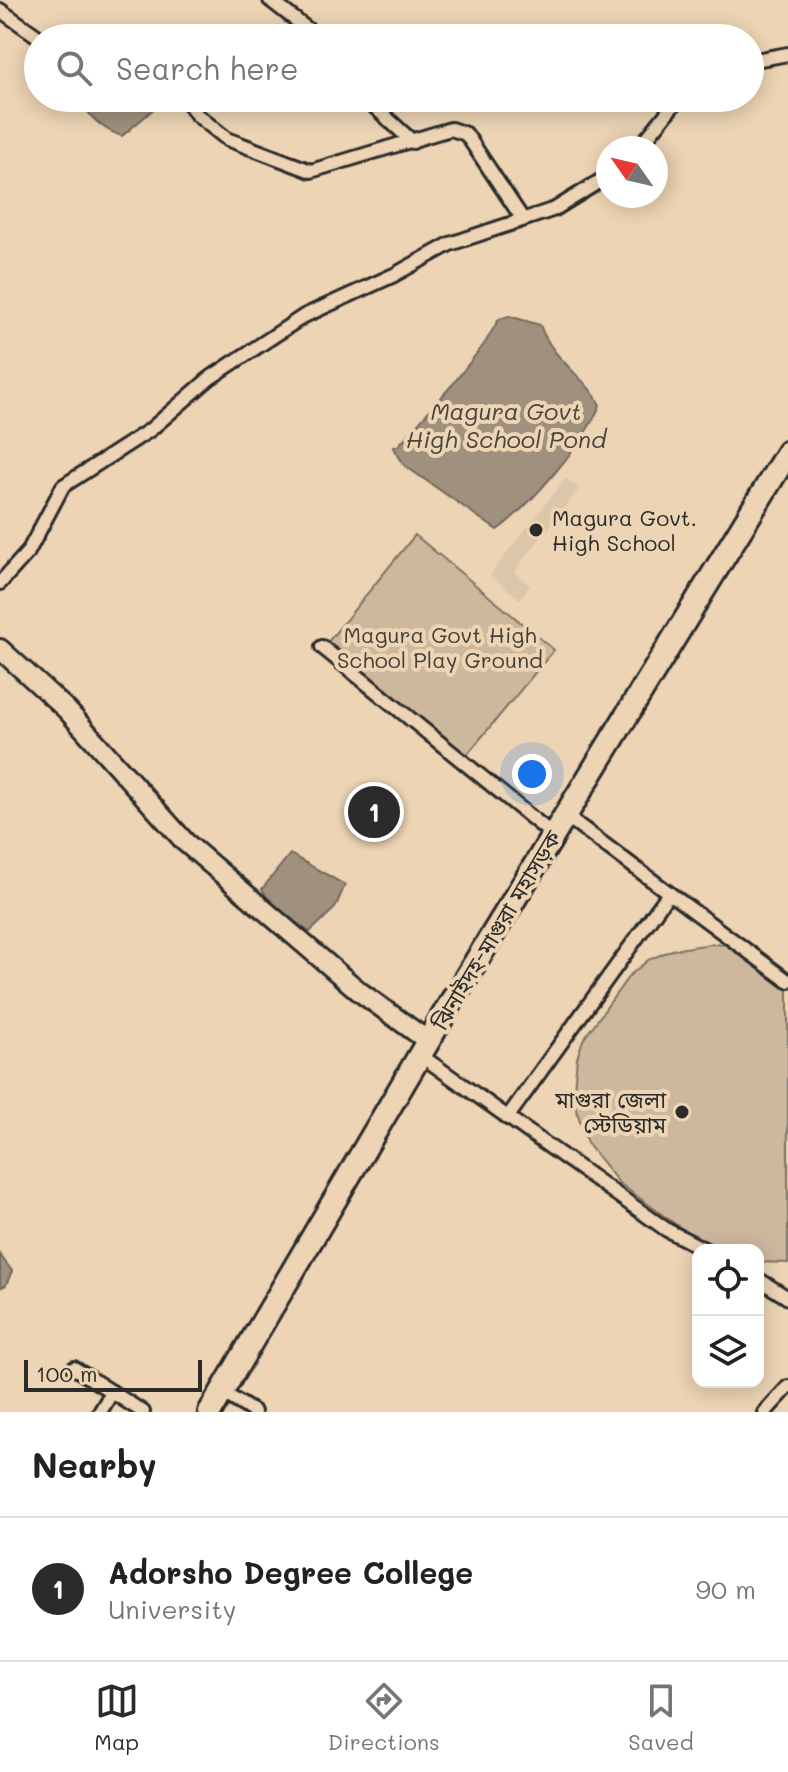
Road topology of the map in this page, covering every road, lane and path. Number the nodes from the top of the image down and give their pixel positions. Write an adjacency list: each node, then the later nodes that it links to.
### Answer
1 (270, 0): 3 (street)
2 (0, 10): 4 (street)
3 (301, 24)
4 (24, 27)
5 (788, 54): 6 (street)
6 (764, 58)
7 (195, 112): 11 (street)
8 (380, 112): 11 (street)
9 (668, 112): 10 (street)
10 (649, 136)
11 (413, 142): 13 (street)
12 (596, 183): 13 (street)
13 (522, 218): 15 (street)
14 (788, 452): 18 (highway, ঝিনাইদহ-মাগুরা মহাসড়ক)
15 (0, 583)
16 (322, 647): 19 (street)
17 (0, 649): 22 (main road)
18 (565, 815): 19 (highway, ঝিনাইদহ-মাগুরা মহাসড়ক); 20 (street)
19 (553, 835): 22 (highway, ঝিনাইদহ-মাগুরা মহাসড়ক)
20 (669, 893): 21 (street); 23 (street)
21 (788, 981)
22 (424, 1048): 23 (street); 30 (highway, ঝিনাইদহ-মাগুরা মহাসড়ক)
23 (507, 1118): 24 (street)
24 (694, 1244)
25 (764, 1283): 26 (street)
26 (788, 1298)
27 (74, 1368): 29 (street)
28 (788, 1387): 35 (street)
29 (112, 1392): 31 (street); 32 (street)
30 (222, 1392): 33 (highway, ঝিনাইদহ-মাগুরা মহাসড়ক); 34 (street)
31 (100, 1412)
32 (143, 1412)
33 (210, 1412)
34 (254, 1412)
35 (765, 1412)

